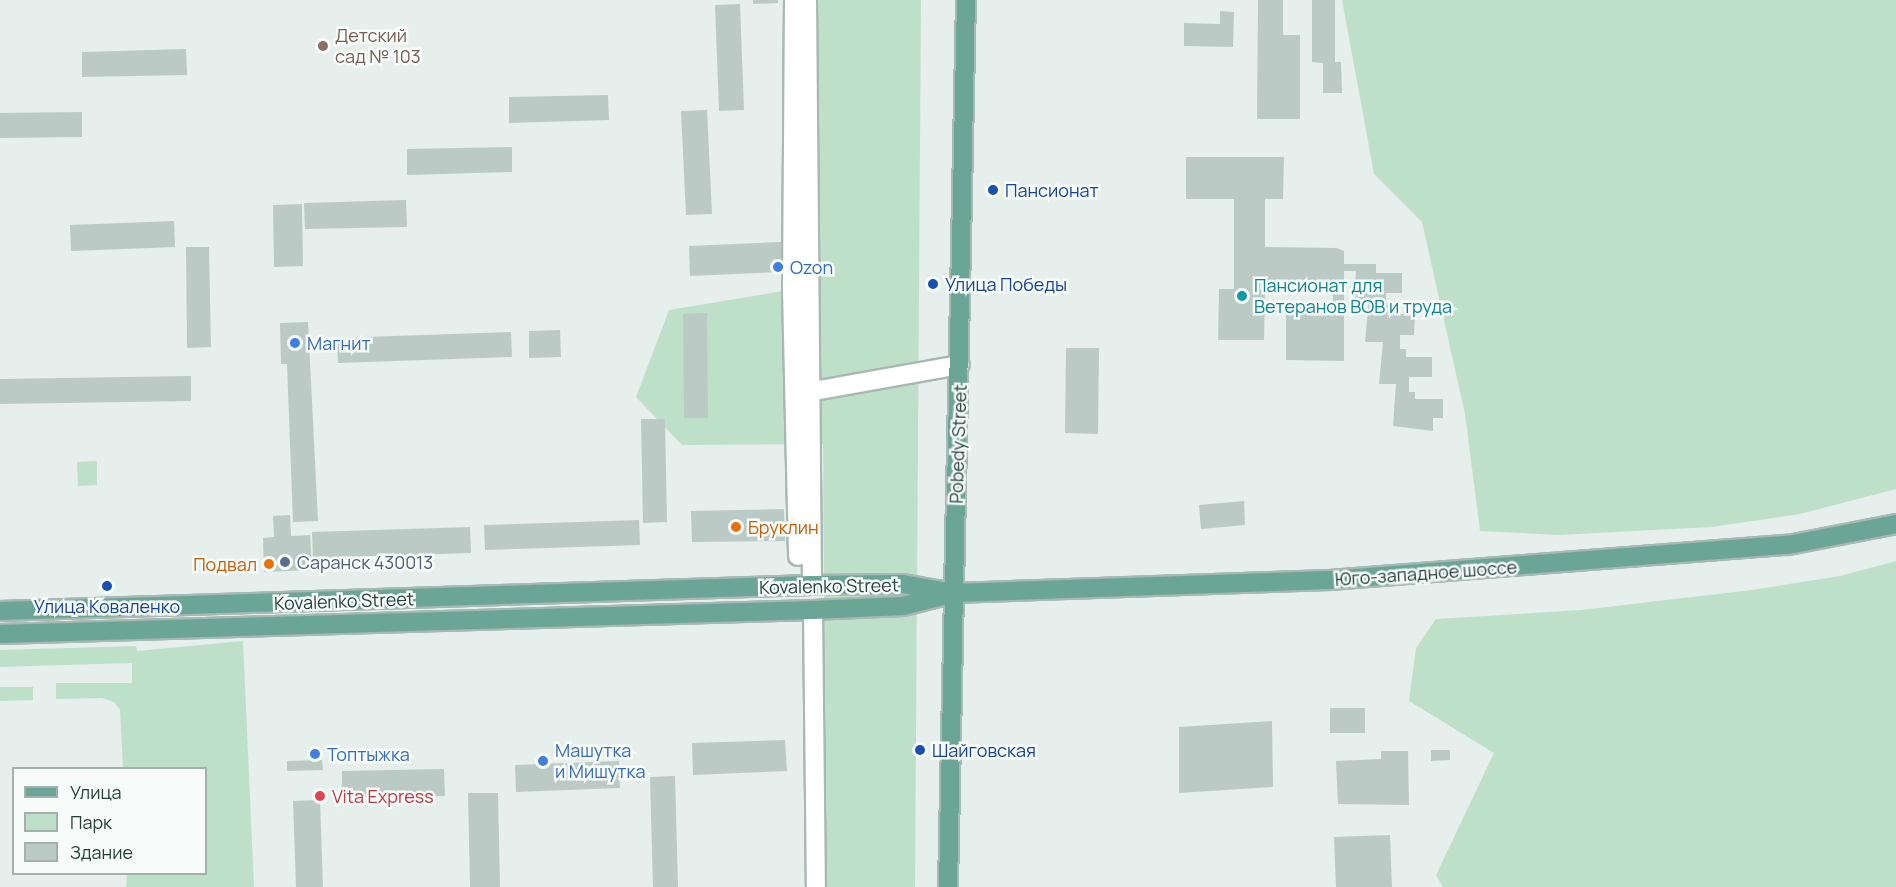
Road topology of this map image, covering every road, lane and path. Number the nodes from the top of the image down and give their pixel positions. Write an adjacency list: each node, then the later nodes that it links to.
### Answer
1 (794, 0): 7 (street)
2 (807, 0): 5 (street)
3 (966, 0): 4 (main road, Pobedy Street)
4 (960, 365): 5 (street); 9 (main road, Pobedy Street)
5 (808, 392): 8 (street)
6 (1896, 524): 9 (main road, Юго-западное шоссе)
7 (798, 556)
8 (812, 585): 9 (main road, Kovalenko Street); 10 (main road, Kovalenko Street); 11 (main road)
9 (954, 593): 11 (main road, Kovalenko Street); 16 (main road, Pobedy Street)
10 (244, 605): 12 (main road, Kovalenko Street); 13 (main road)
11 (813, 610): 13 (main road, Kovalenko Street); 15 (street)
12 (0, 611)
13 (245, 627): 14 (main road, Kovalenko Street)
14 (0, 634)
15 (816, 887)
16 (948, 887)

